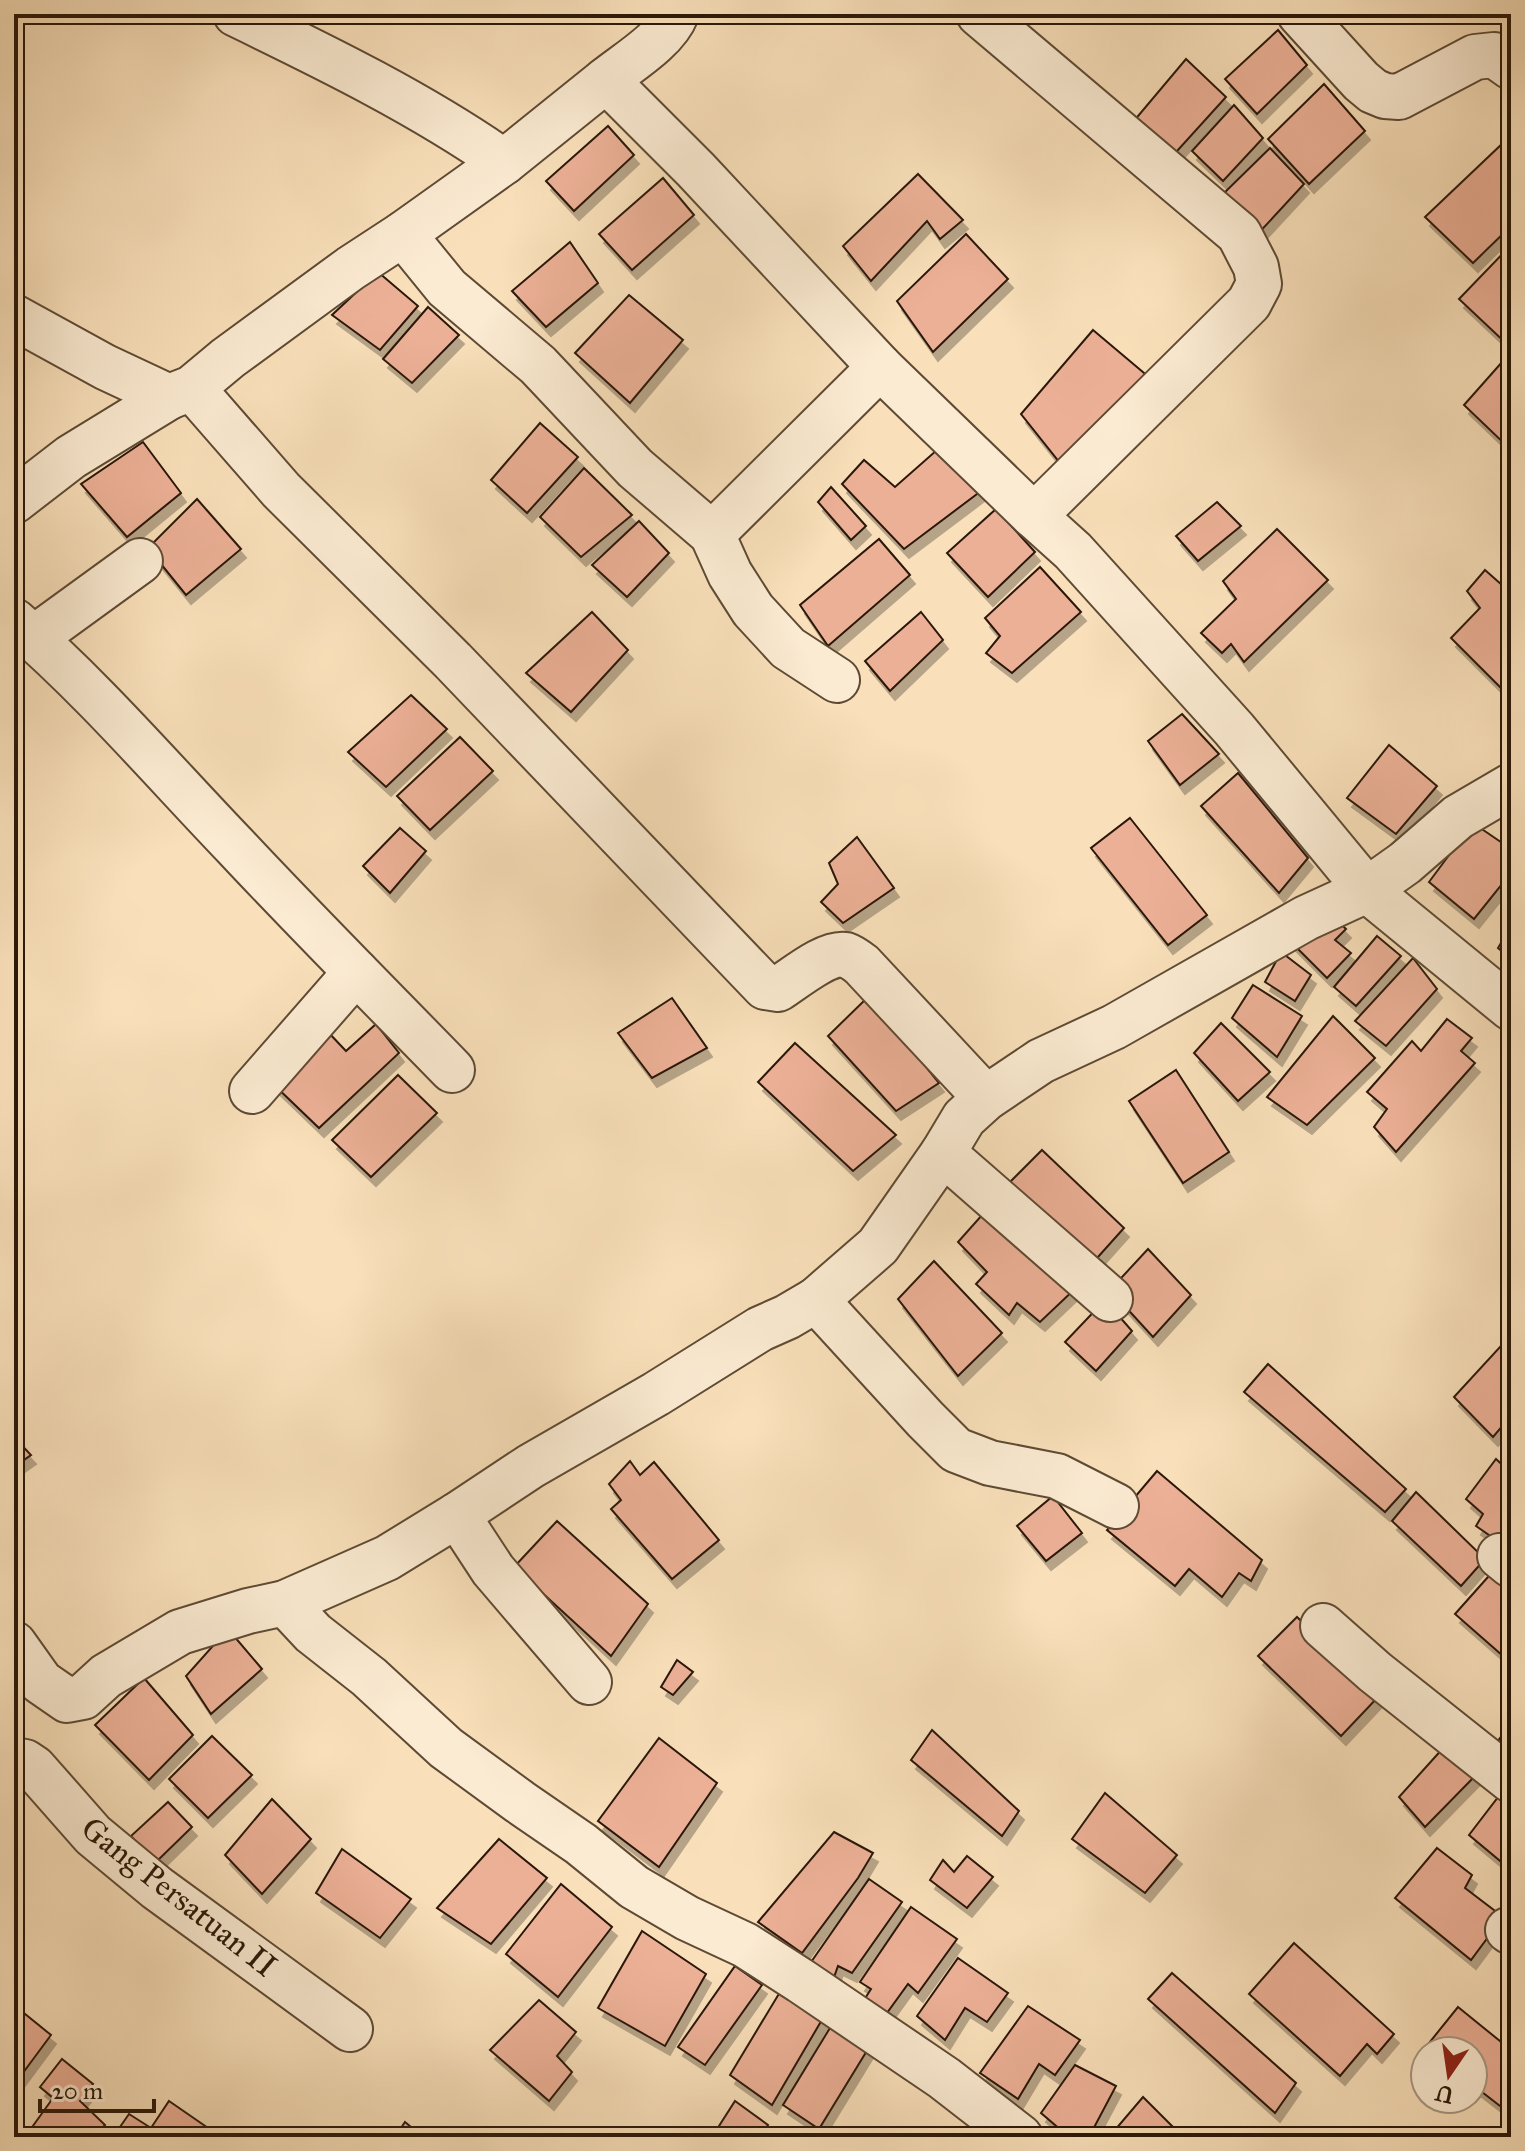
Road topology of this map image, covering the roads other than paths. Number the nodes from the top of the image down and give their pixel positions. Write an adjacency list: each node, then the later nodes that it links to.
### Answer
1 (236, 14): 7 (street)
2 (676, 14): 6 (street)
3 (979, 14): 13 (street)
4 (1300, 14): 5 (street)
5 (1511, 67)
6 (606, 80): 7 (street); 10 (street)
7 (504, 162): 8 (street)
8 (403, 234): 11 (street); 14 (street)
9 (14, 317): 11 (street)
10 (880, 367): 13 (street); 14 (street)
11 (181, 392): 12 (street); 24 (street)
12 (14, 501)
13 (1034, 516): 19 (street)
14 (712, 534): 17 (street)
15 (140, 561): 16 (street)
16 (24, 630): 20 (street)
17 (837, 680)
18 (1511, 786): 19 (street)
19 (1367, 890): 21 (street); 24 (street)
20 (356, 972): 22 (street); 23 (street)
21 (1511, 1008)
22 (452, 1070)
23 (252, 1091)
24 (986, 1098): 25 (street)
25 (943, 1153): 26 (street); 27 (street)
26 (1110, 1299)
27 (816, 1300): 28 (street); 29 (street)
28 (1116, 1506)
29 (457, 1515): 30 (street); 33 (street)
30 (285, 1603): 32 (street); 37 (street)
31 (1323, 1626): 35 (street)
32 (14, 1644)
33 (589, 1682)
34 (14, 1760): 36 (street, Gang Persatuan II)
35 (1511, 1780)
36 (350, 2029)
37 (1020, 2137)

